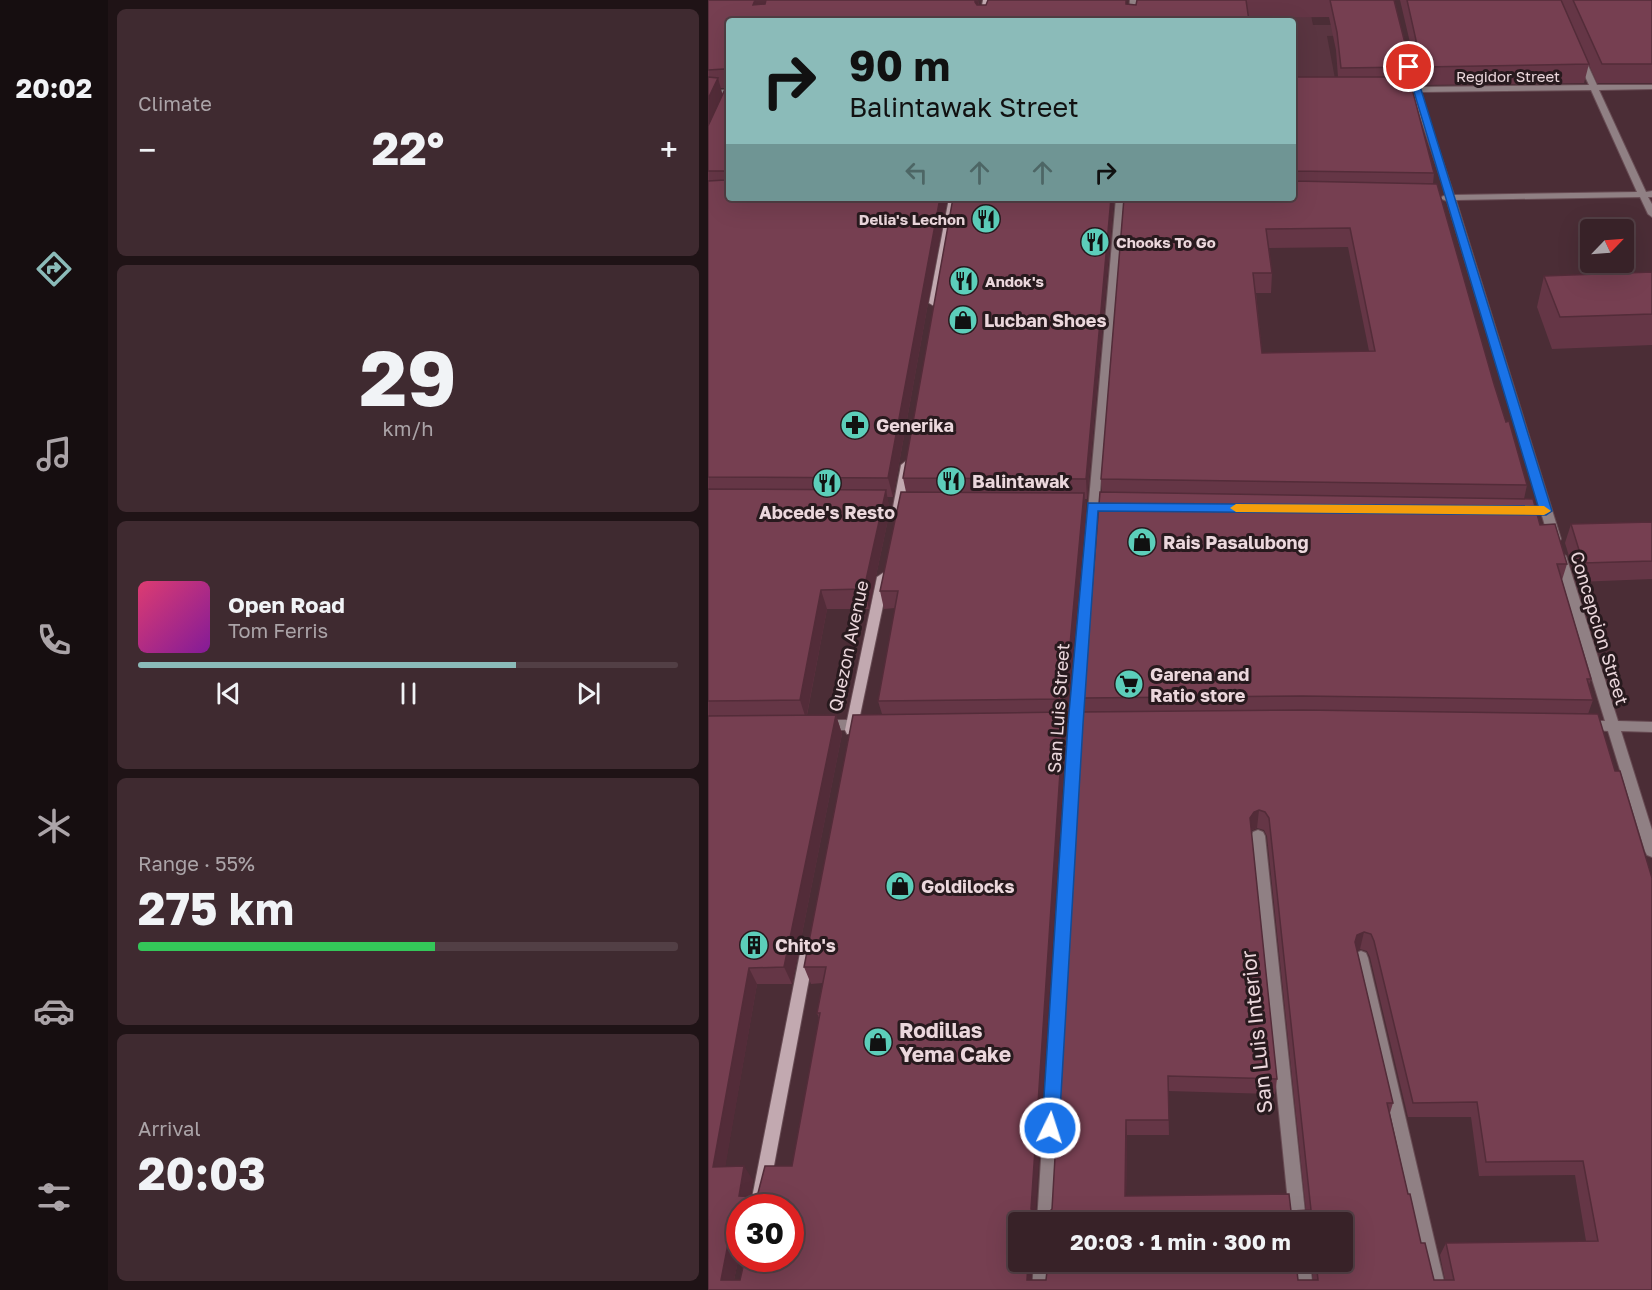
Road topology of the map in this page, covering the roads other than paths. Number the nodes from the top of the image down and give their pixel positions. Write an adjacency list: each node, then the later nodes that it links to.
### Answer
1 (987, 0): 3 (main road)
2 (1134, 0): 4 (street)
3 (984, 18)
4 (1132, 18)
5 (1404, 45): 10 (street, Concepcion Street)
6 (1579, 55): 8 (street)
7 (1652, 87): 8 (street, Regidor Street)
8 (1593, 88): 10 (street, Regidor Street); 13 (street)
9 (1393, 90): 10 (street, Regidor Street)
10 (1415, 90): 15 (street, Concepcion Street)
11 (708, 92): 12 (street)
12 (726, 94)
13 (1648, 194): 15 (street); 18 (street)
14 (1428, 197): 15 (street)
15 (1451, 198): 27 (street, Concepcion Street)
16 (952, 201): 19 (main road)
17 (1120, 201): 35 (street, San Luis Street)
18 (1652, 214)
19 (932, 315)
20 (907, 455): 21 (main road)
21 (898, 505)
22 (887, 561): 23 (main road, Quezon Avenue)
23 (852, 724): 24 (street); 25 (street); 29 (main road, Quezon Avenue)
24 (875, 724)
25 (804, 725)
26 (1566, 725): 27 (street)
27 (1613, 725): 28 (street); 31 (street, Concepcion Street)
28 (1652, 727)
29 (847, 748)
30 (1258, 836): 36 (street, San Luis Interior)
31 (1652, 851)
32 (810, 937): 34 (main road)
33 (1361, 958): 41 (street)
34 (761, 1194)
35 (1046, 1212)
36 (1297, 1212)
37 (1041, 1272): 39 (street)
38 (1303, 1272): 40 (street)
39 (1040, 1290)
40 (1305, 1290)
41 (1438, 1290)

